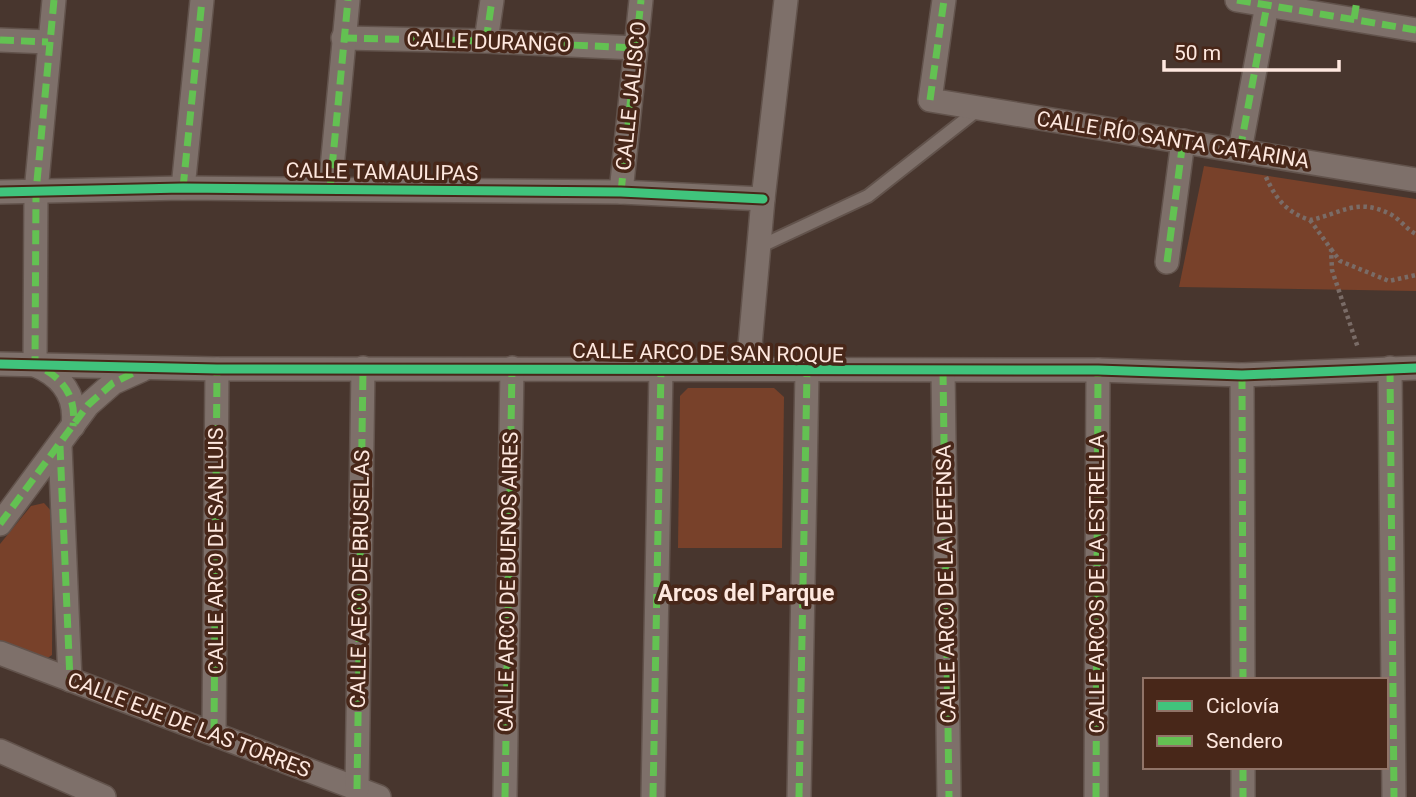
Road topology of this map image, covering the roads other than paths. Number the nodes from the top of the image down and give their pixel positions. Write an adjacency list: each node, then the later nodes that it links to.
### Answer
1 (54, 0): 15 (street)
2 (202, 0): 21 (street)
3 (348, 0): 12 (street)
4 (492, 0): 14 (street)
5 (641, 0): 16 (street, CALLE JALISCO)
6 (786, 0): 26 (street)
7 (944, 0): 17 (street, CALLE RÍO SANTA CATARINA)
8 (1237, 0): 9 (street)
9 (1267, 5): 10 (street); 19 (street)
10 (1356, 10): 11 (street)
11 (1416, 30)
12 (343, 38): 14 (street, CALLE DURANGO); 22 (street)
13 (0, 40): 15 (street)
14 (486, 41): 16 (street, CALLE DURANGO)
15 (48, 42): 24 (street)
16 (635, 48): 25 (street, CALLE JALISCO)
17 (981, 108): 18 (street, CALLE RÍO SANTA CATARINA); 27 (lane)
18 (1183, 141): 19 (street, CALLE RÍO SANTA CATARINA); 28 (street)
19 (1240, 150): 20 (street, CALLE RÍO SANTA CATARINA)
20 (1416, 180)
21 (183, 188): 22 (street, CALLE TAMAULIPAS); 24 (street, CALLE TAMAULIPAS)
22 (330, 189): 25 (street, CALLE TAMAULIPAS)
23 (0, 192): 24 (street, CALLE TAMAULIPAS)
24 (36, 192): 30 (street)
25 (621, 192): 26 (street, CALLE TAMAULIPAS)
26 (763, 199): 27 (street)
27 (759, 247): 34 (street)
28 (1167, 262)
29 (0, 364): 30 (street, CALLE ARCO DE SAN ROQUE)
30 (35, 365): 31 (street, CALLE ARCO DE SAN ROQUE); 43 (street)
31 (155, 367): 37 (street, CALLE ARCO DE SAN ROQUE); 43 (street)
32 (363, 368): 33 (street, CALLE ARCO DE SAN ROQUE); 37 (street, CALLE ARCO DE SAN ROQUE); 52 (street, CALLE AECO DE BRUSELAS)
33 (512, 368): 38 (street, CALLE ARCO DE SAN ROQUE); 55 (street, CALLE ARCO DE BUENOS AIRES)
34 (748, 368): 38 (street, CALLE ARCO DE SAN ROQUE); 41 (street, CALLE ARCO DE SAN ROQUE)
35 (1390, 368): 36 (street, CALLE ARCO DE SAN ROQUE); 42 (street, CALLE ARCO DE SAN ROQUE); 61 (street)
36 (1416, 368)
37 (217, 369): 49 (street, CALLE ARCO DE SAN LUIS)
38 (661, 370): 56 (street)
39 (943, 370): 40 (street, CALLE ARCO DE SAN ROQUE); 41 (street, CALLE ARCO DE SAN ROQUE); 58 (street, CALLE ARCO DE LA DEFENSA)
40 (1098, 370): 42 (street, CALLE ARCO DE SAN ROQUE); 59 (street, CALLE ARCOS DE LA ESTRELLA)
41 (807, 372): 57 (street)
42 (1242, 375): 47 (street)
43 (73, 426): 44 (street)
44 (60, 446): 45 (street); 48 (street)
45 (0, 524)
46 (0, 653): 48 (street, CALLE EJE DE LAS TORRES)
47 (1243, 678)
48 (70, 680): 49 (street, CALLE EJE DE LAS TORRES)
49 (214, 733): 52 (street, CALLE EJE DE LAS TORRES)
50 (0, 751): 53 (street)
51 (1243, 769): 60 (street)
52 (357, 789): 54 (street, CALLE EJE DE LAS TORRES)
53 (104, 797)
54 (379, 797)
55 (505, 797)
56 (653, 797)
57 (799, 797)
58 (949, 797)
59 (1096, 797)
60 (1243, 797)
61 (1394, 797)

